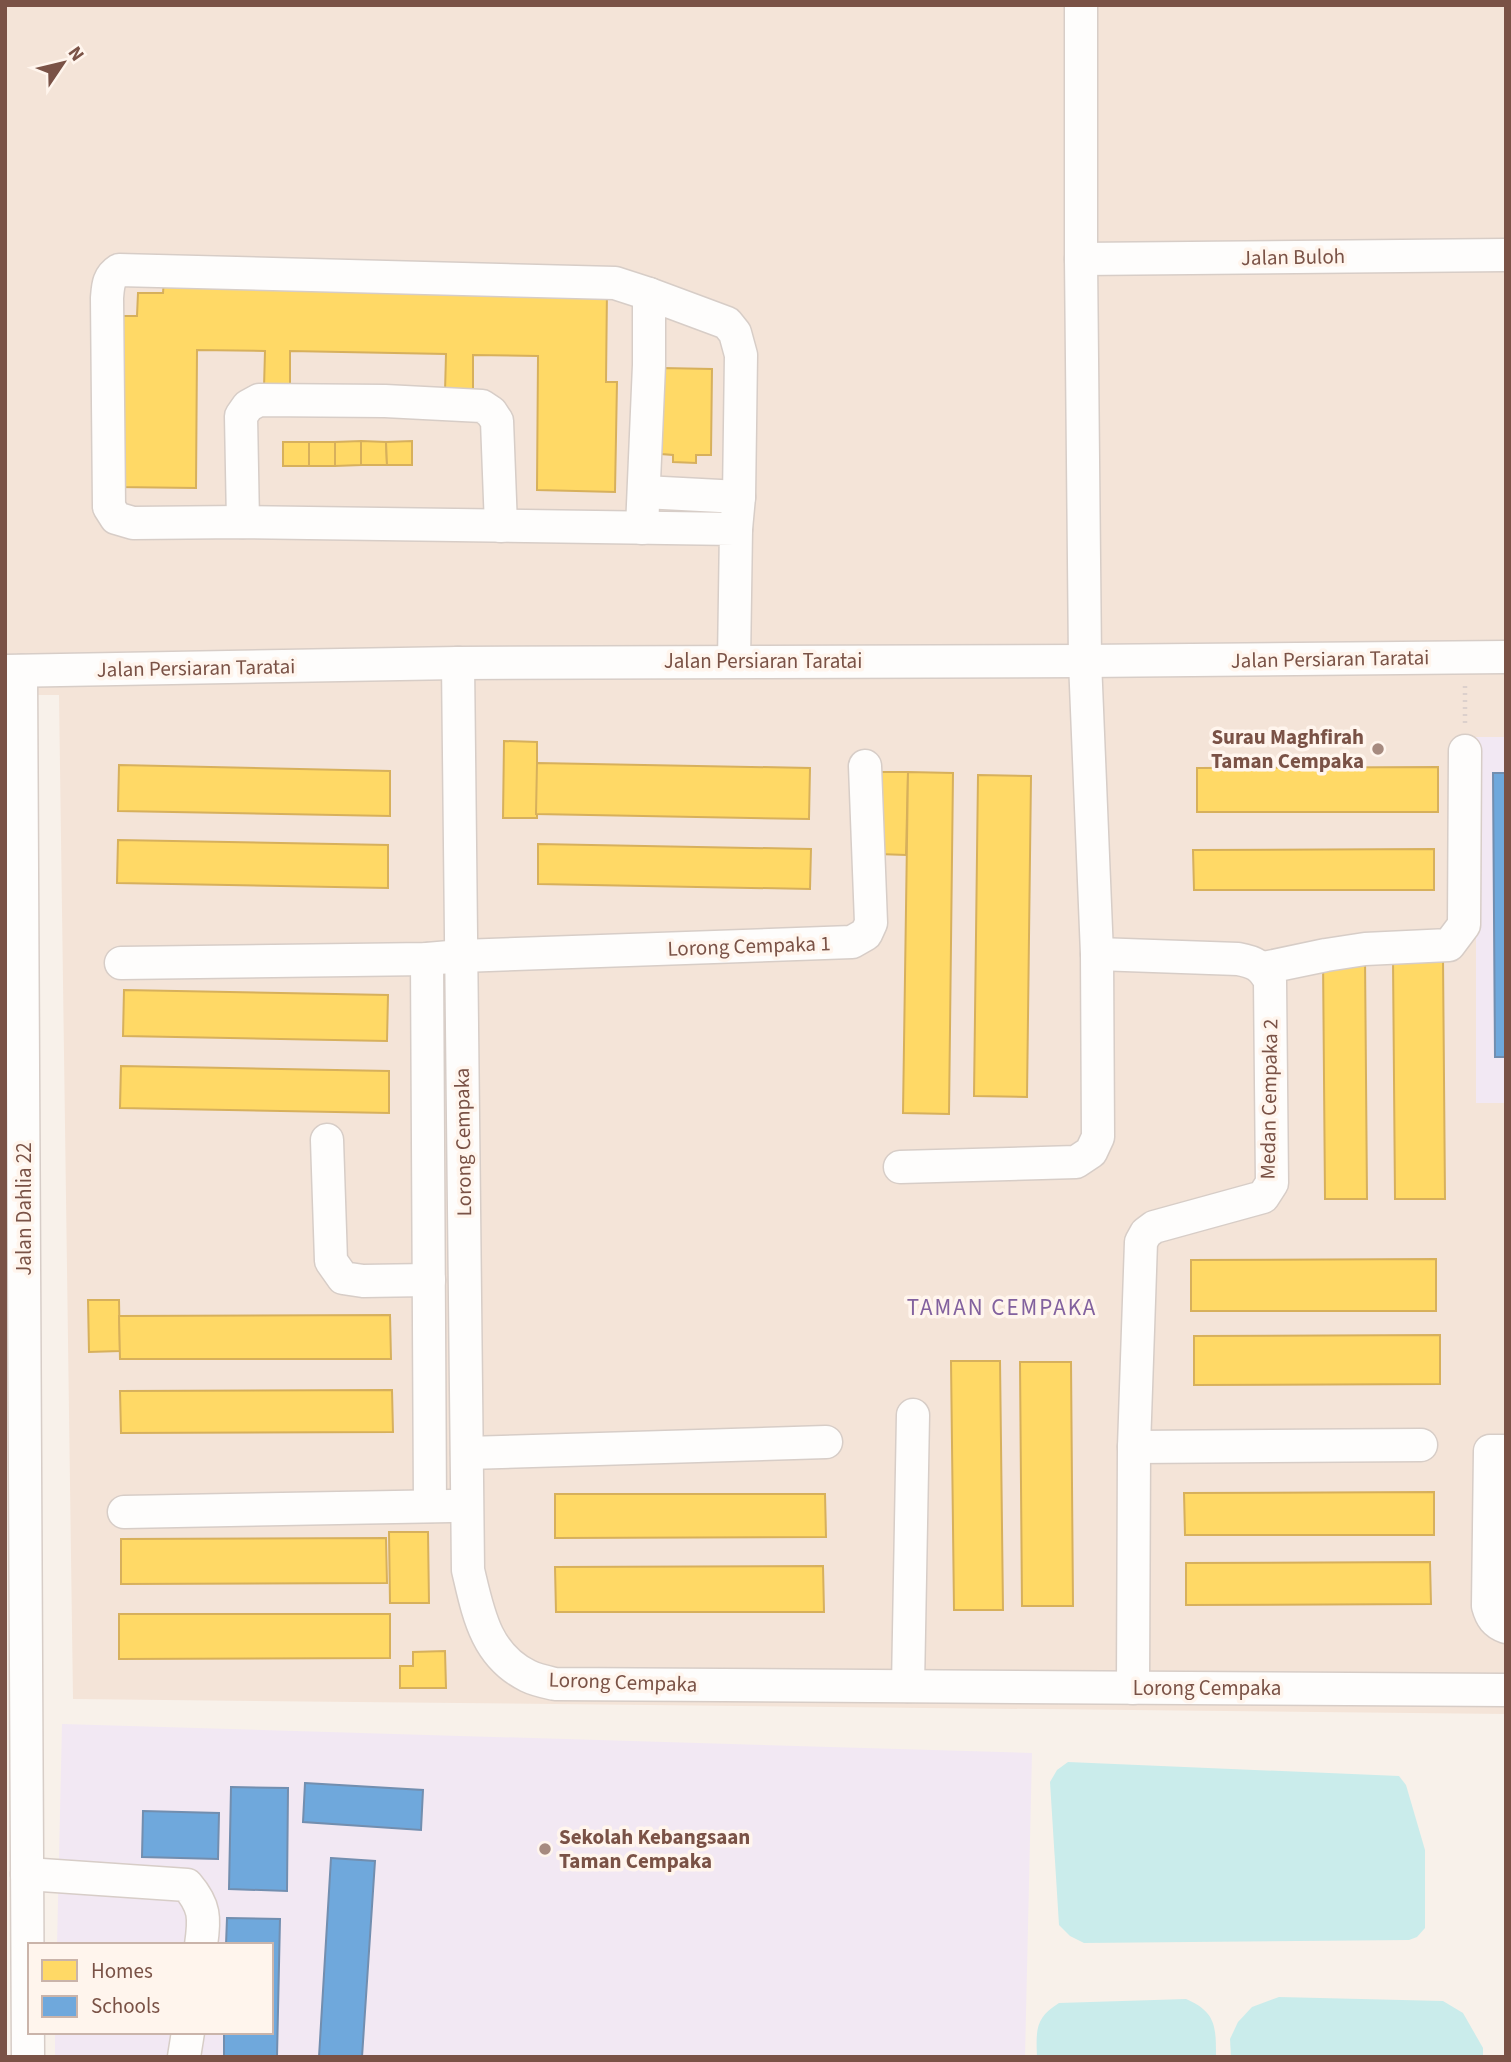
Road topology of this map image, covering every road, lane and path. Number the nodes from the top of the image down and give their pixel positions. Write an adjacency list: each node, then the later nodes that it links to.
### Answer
1 (1081, 5): 3 (street)
2 (1506, 255): 3 (street, Jalan Buloh)
3 (1081, 259): 14 (street)
4 (649, 294): 5 (street); 6 (street); 7 (street)
5 (644, 492): 6 (street); 9 (street)
6 (739, 497): 10 (street)
7 (243, 522): 8 (street); 8 (street)
8 (501, 526): 9 (street)
9 (642, 528): 10 (street)
10 (736, 529): 13 (street)
11 (1465, 657): 12 (street, Jalan Persiaran Taratai); 14 (street, Jalan Persiaran Taratai); 17 (path)
12 (1506, 657)
13 (734, 661): 14 (street, Jalan Persiaran Taratai); 15 (street, Jalan Persiaran Taratai)
14 (1085, 661): 20 (street)
15 (458, 663): 16 (street, Jalan Persiaran Taratai); 21 (street, Lorong Cempaka)
16 (13, 671): 19 (street, Jalan Dahlia 22)
17 (1465, 751): 24 (street)
18 (865, 766): 21 (street, Lorong Cempaka 1)
19 (14, 940): 34 (street, Jalan Dahlia 22)
20 (1097, 954): 24 (street); 26 (street)
21 (461, 956): 22 (street); 33 (street, Lorong Cempaka)
22 (427, 959): 23 (street); 27 (street)
23 (121, 963)
24 (1264, 968): 31 (street, Medan Cempaka 2)
25 (327, 1140): 27 (street)
26 (900, 1167)
27 (429, 1280): 35 (street)
28 (913, 1415): 40 (street)
29 (826, 1442): 33 (street)
30 (1421, 1445): 31 (street)
31 (1134, 1447): 41 (street, Medan Cempaka 2)
32 (1498, 1451): 38 (street)
33 (467, 1453): 36 (street, Lorong Cempaka)
34 (15, 1492): 39 (street, Jalan Dahlia 22)
35 (430, 1506): 36 (street); 37 (street)
36 (467, 1507): 40 (street, Lorong Cempaka)
37 (124, 1512)
38 (1506, 1627)
39 (16, 1683): 43 (street, Jalan Dahlia 22)
40 (908, 1686): 41 (street, Lorong Cempaka)
41 (1133, 1688): 42 (street, Lorong Cempaka)
42 (1506, 1690)
43 (16, 1747): 44 (street, Jalan Dahlia 22)
44 (27, 1874): 45 (street); 47 (street, Jalan Dahlia 22)
45 (201, 1943)
46 (188, 2034): 48 (street)
47 (28, 2057)
48 (184, 2057)

